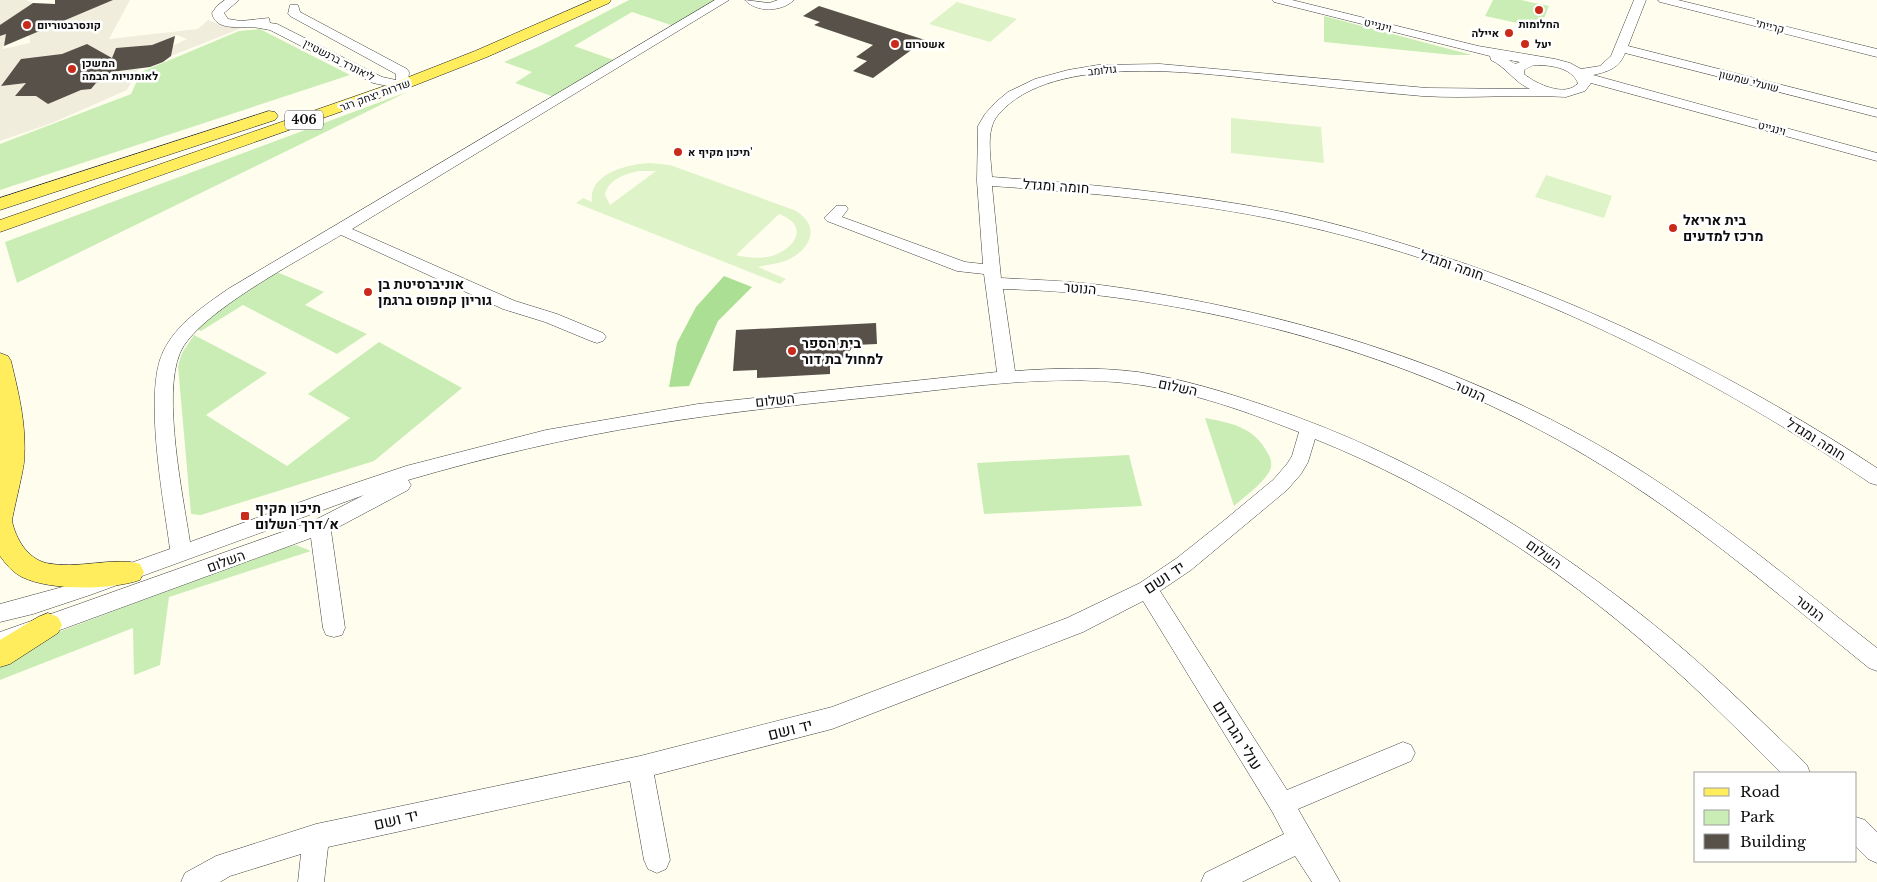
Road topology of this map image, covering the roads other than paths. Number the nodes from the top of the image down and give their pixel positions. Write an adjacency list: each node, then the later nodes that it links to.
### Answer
1 (233, 0): 11 (street)
2 (579, 0): 19 (main road, שדרות יצחק רגר / 406)
3 (604, 0): 19 (main road, שדרות יצחק רגר / 406)
4 (722, 0): 31 (street)
5 (751, 0): 6 (street)
6 (788, 0)
7 (1278, 0): 14 (street, וינגייט)
8 (1640, 0): 13 (street)
9 (1664, 0): 15 (street, קרייתי)
10 (295, 2): 12 (street); 19 (street, ליאונרד ברנשטיין)
11 (222, 4): 12 (street)
12 (254, 24): 20 (street, ליאונרד ברנשטיין)
13 (1620, 48): 17 (street); 25 (street, שועלי שמשון)
14 (1478, 50): 16 (street, וינגייט); 18 (street, וינגייט)
15 (1877, 53)
16 (1537, 61): 17 (street); 18 (street)
17 (1580, 74): 21 (street); 24 (street, וינגייט)
18 (1519, 75): 22 (street, וינגייט); 23 (street)
19 (402, 79): 20 (main road, שדרות יצחק רגר / 406); 30 (main road, שדרות יצחק רגר / 406)
20 (378, 80): 28 (main road, שדרות יצחק רגר / 406)
21 (1580, 90): 22 (street); 24 (street, וינגייט)
22 (1554, 92): 23 (street)
23 (1490, 94): 27 (street, גולומב)
24 (1667, 99): 26 (street, וינגייט)
25 (1877, 113)
26 (1877, 157)
27 (984, 181): 32 (street, גולומב); 38 (street, חומה ומגדל)
28 (0, 204)
29 (841, 209): 32 (street)
30 (0, 226)
31 (340, 229): 33 (street); 42 (street)
32 (994, 275): 35 (street, גולומב); 50 (street, הנוטר)
33 (597, 337)
34 (0, 361): 39 (main road)
35 (1007, 378): 36 (street, השלום); 37 (street, השלום)
36 (1310, 429): 44 (street, יד ושם); 53 (street, השלום)
37 (445, 462): 41 (street, השלום); 42 (street, השלום)
38 (1877, 478)
39 (0, 517)
40 (0, 522): 43 (main road)
41 (320, 527): 46 (street, השלום); 47 (street)
42 (181, 555): 43 (street, השלום)
43 (131, 572): 45 (street, השלום)
44 (1147, 589): 52 (street, יד ושם); 54 (street, עולי הגרדום)
45 (0, 613)
46 (48, 625): 48 (street, השלום); 49 (main road)
47 (334, 628)
48 (0, 642)
49 (0, 655)
50 (1877, 661)
51 (1403, 753): 54 (street)
52 (640, 767): 56 (street, יד ושם); 59 (street)
53 (1797, 772)
54 (1282, 804): 57 (street, עולי הגרדום)
55 (1857, 830): 58 (street)
56 (316, 837): 60 (street, יד ושם); 61 (street)
57 (1300, 840): 62 (street); 63 (street, עולי הגרדום)
58 (1877, 850)
59 (657, 860)
60 (194, 882)
61 (311, 882)
62 (1214, 882)
63 (1327, 882)

